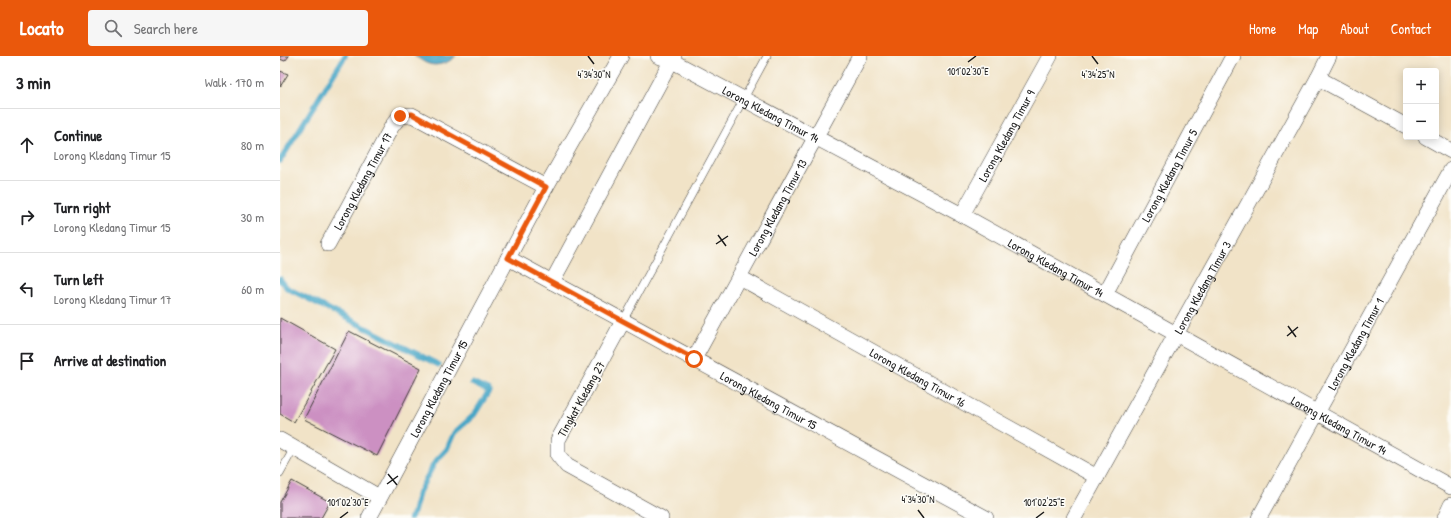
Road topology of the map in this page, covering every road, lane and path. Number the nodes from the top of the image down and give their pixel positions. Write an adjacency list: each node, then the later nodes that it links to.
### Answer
1 (621, 56): 15 (street, Lorong Kledang Timur 15)
2 (767, 56): 9 (lane)
3 (860, 56): 11 (street, Lorong Kledang Timur 13)
4 (1050, 56): 16 (street, Lorong Kledang Timur 9)
5 (1233, 56): 21 (street, Lorong Kledang Timur 5)
6 (1329, 56): 8 (street, Lorong Kledang Timur 3)
7 (668, 58): 9 (street, Lorong Kledang Timur 14); 20 (street)
8 (1318, 78): 10 (street); 23 (street, Lorong Kledang Timur 3)
9 (744, 99): 11 (street, Lorong Kledang Timur 14); 22 (lane)
10 (1403, 124)
11 (815, 138): 16 (street, Lorong Kledang Timur 14); 19 (street, Lorong Kledang Timur 13)
12 (1432, 140): 13 (street)
13 (1451, 150)
14 (1451, 170): 25 (street, Lorong Kledang Timur 1)
15 (546, 187): 17 (street, Lorong Kledang Timur 17); 18 (street, Lorong Kledang Timur 15)
16 (962, 215): 21 (street, Lorong Kledang Timur 14)
17 (328, 244)
18 (508, 258): 20 (street, Lorong Kledang Timur 15); 31 (street, Lorong Kledang Timur 15)
19 (739, 277): 24 (street, Lorong Kledang Timur 13); 29 (street, Lorong Kledang Timur 16)
20 (552, 282): 22 (street, Lorong Kledang Timur 15)
21 (1105, 294): 23 (street, Lorong Kledang Timur 14)
22 (623, 321): 24 (street, Lorong Kledang Timur 15); 34 (street, Tingkat Kledang 27)
23 (1176, 334): 25 (street, Lorong Kledang Timur 14); 29 (street, Lorong Kledang Timur 3)
24 (694, 359): 35 (street, Lorong Kledang Timur 15)
25 (1317, 412): 30 (street, Lorong Kledang Timur 14); 37 (street, Lorong Kledang Timur 1)
26 (280, 440): 27 (street)
27 (294, 448): 28 (lane); 31 (street)
28 (280, 473)
29 (1097, 477): 36 (street, Lorong Kledang Timur 3)
30 (1451, 487)
31 (379, 497): 33 (street, Lorong Kledang Timur 15)
32 (1451, 506): 38 (street)
33 (369, 518)
34 (661, 518)
35 (986, 518)
36 (1074, 518)
37 (1259, 518)
38 (1444, 518)

